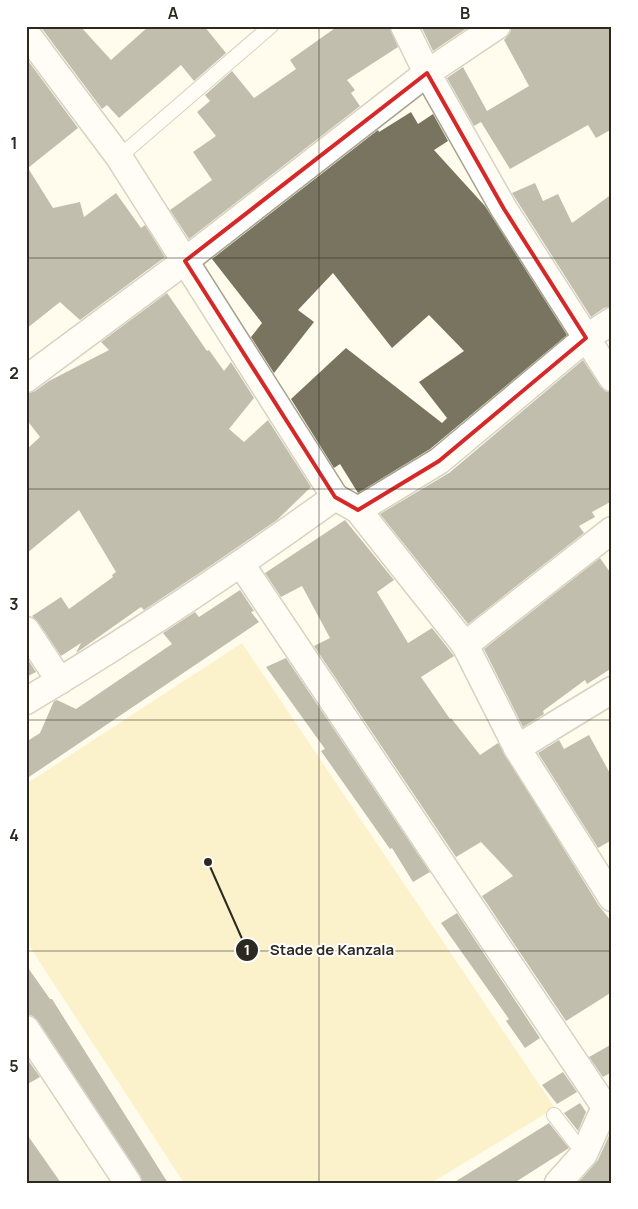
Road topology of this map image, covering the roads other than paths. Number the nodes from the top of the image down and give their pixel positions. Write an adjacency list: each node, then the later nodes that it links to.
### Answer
1 (270, 26): 6 (lane)
2 (404, 26): 5 (street)
3 (497, 26): 5 (street)
4 (26, 33): 6 (street)
5 (427, 73): 7 (street); 9 (street)
6 (119, 157): 7 (street)
7 (185, 261): 11 (street); 12 (street)
8 (612, 321): 9 (street)
9 (586, 338): 10 (street); 13 (street)
10 (612, 378)
11 (26, 379)
12 (335, 498): 13 (street); 15 (street)
13 (358, 510): 17 (street)
14 (612, 530): 17 (street)
15 (241, 564): 18 (street); 25 (street)
16 (26, 630): 18 (street)
17 (465, 645): 21 (street)
18 (60, 681): 20 (street)
19 (612, 690): 21 (street)
20 (26, 701)
21 (517, 748): 22 (street)
22 (603, 865): 23 (street)
23 (612, 898)
24 (26, 1029): 28 (street)
25 (609, 1104): 27 (street)
26 (554, 1115): 27 (lane)
27 (584, 1154): 29 (street)
28 (128, 1183)
29 (558, 1183)

